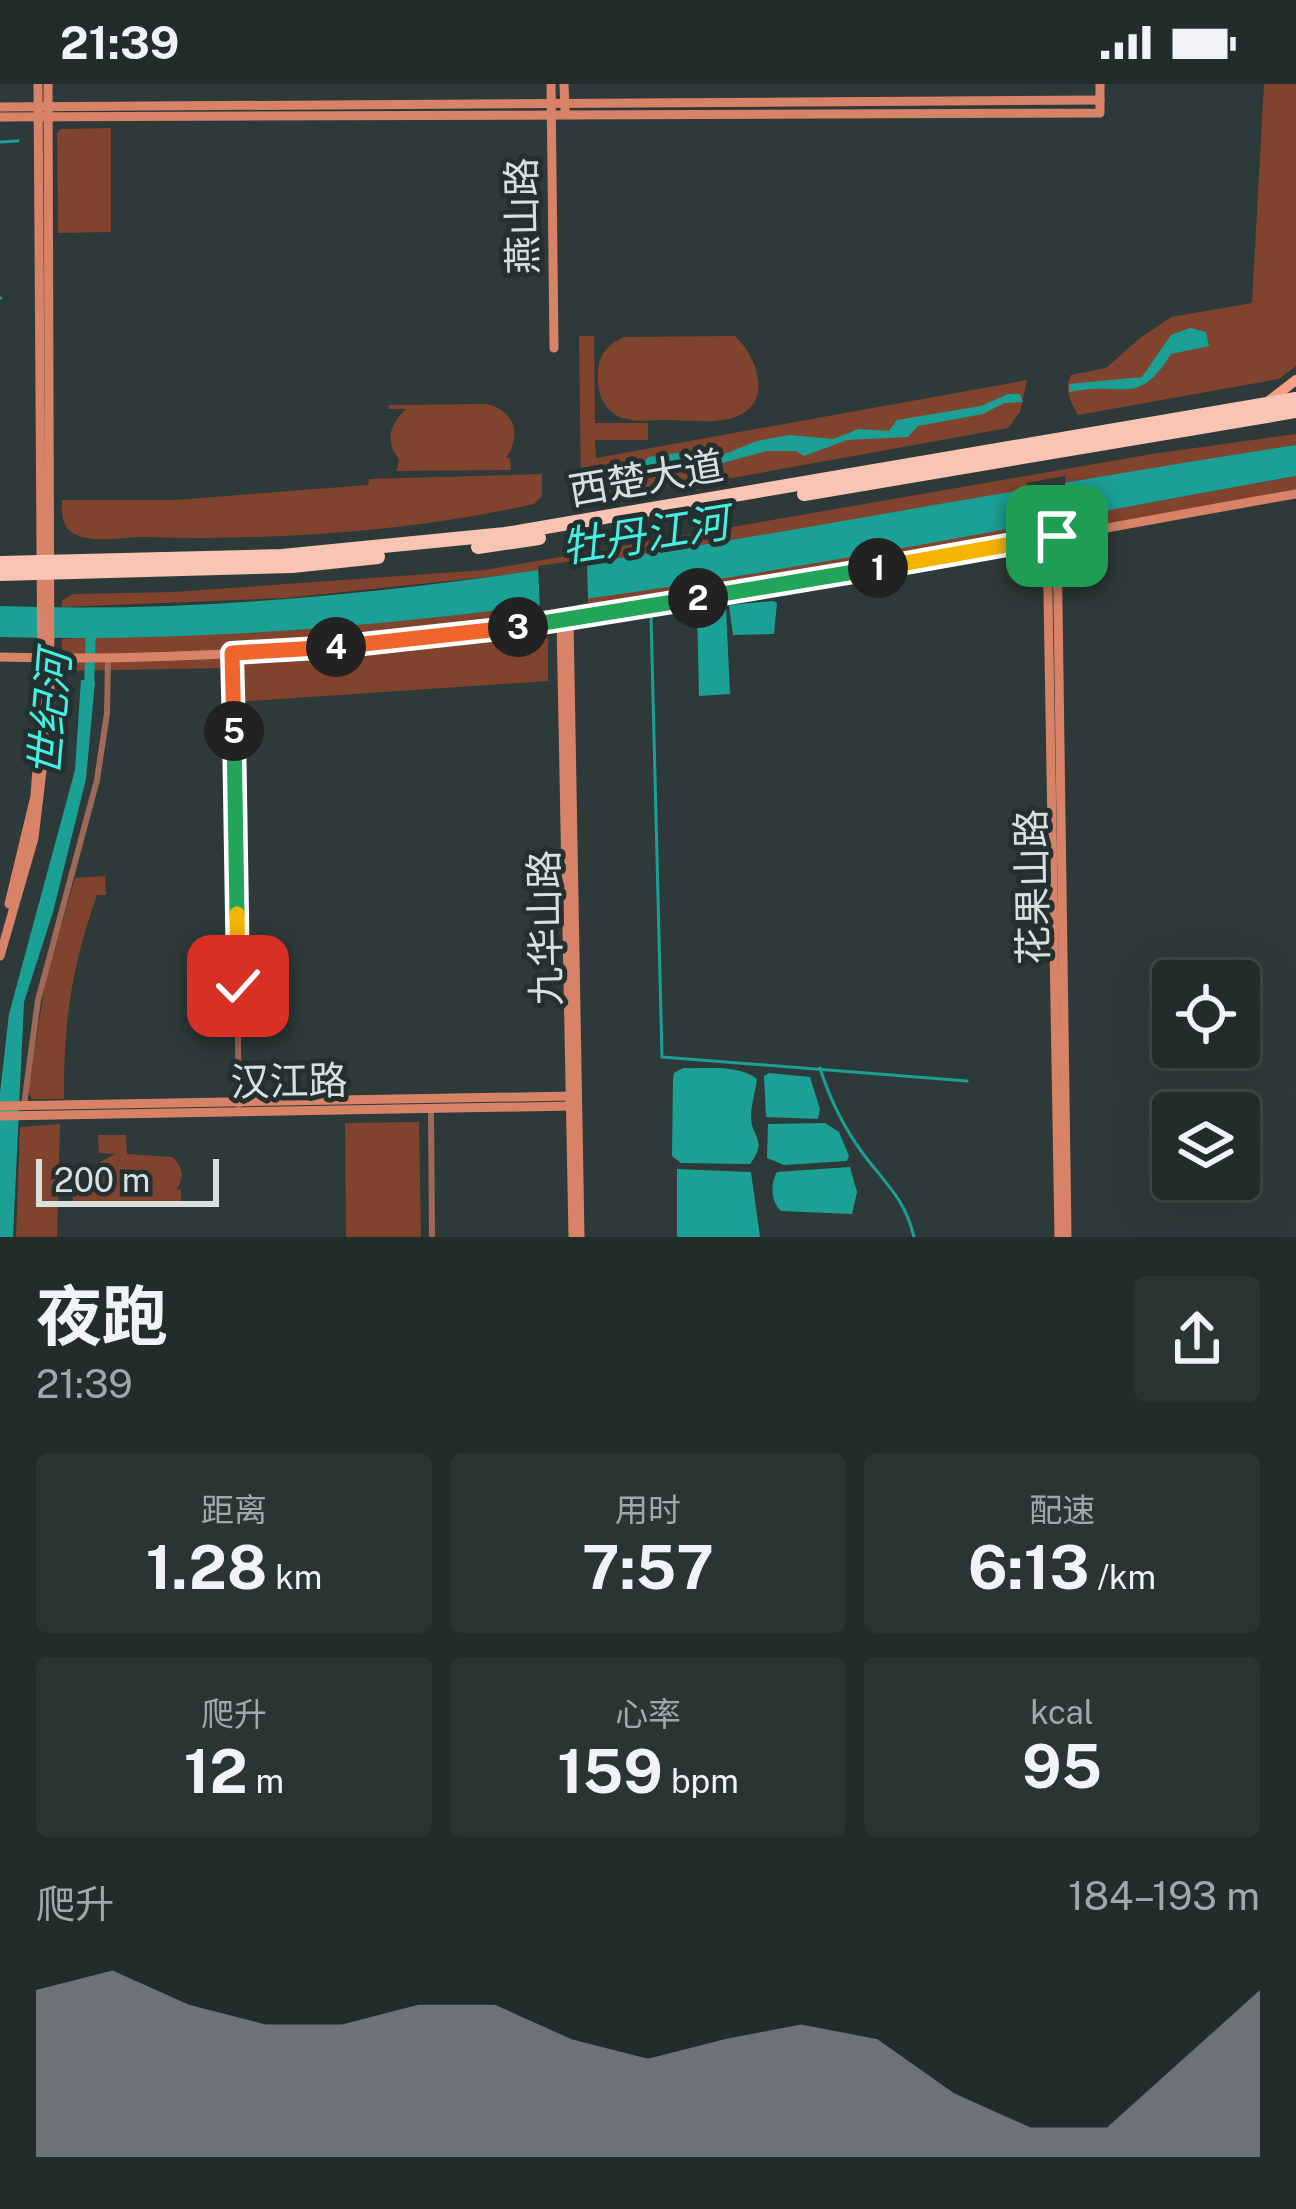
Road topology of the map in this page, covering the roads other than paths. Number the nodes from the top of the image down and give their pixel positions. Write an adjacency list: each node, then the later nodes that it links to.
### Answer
1 (38, 84): 10 (street)
2 (48, 84): 10 (street)
3 (551, 84): 9 (street, 燕山路)
4 (564, 84): 8 (street, 燕山路)
5 (1095, 84): 6 (street)
6 (1096, 100): 8 (street); 8 (street)
7 (0, 107): 10 (street)
8 (565, 109): 9 (street)
9 (551, 110): 10 (street); 12 (street, 燕山路)
10 (43, 112): 11 (street); 21 (street)
11 (0, 117)
12 (554, 348)
13 (1296, 380): 15 (main road)
14 (1296, 399): 15 (highway, 西楚大道)
15 (1261, 411): 16 (highway, 西楚大道); 21 (highway, 西楚大道)
16 (1296, 415)
17 (1296, 494): 18 (street)
18 (1052, 536): 22 (street); 37 (street, 花果山路)
19 (0, 563): 21 (highway, 西楚大道)
20 (0, 574): 21 (highway, 西楚大道)
21 (47, 575): 25 (street)
22 (565, 619): 23 (street); 29 (street, 九华山路)
23 (232, 653): 26 (street); 32 (street)
24 (0, 657): 25 (street)
25 (48, 658): 26 (street); 27 (street); 28 (street)
26 (106, 658): 33 (street)
27 (0, 932)
28 (0, 956)
29 (574, 1101): 30 (street, 汉江路); 36 (street, 九华山路)
30 (430, 1104): 32 (street, 汉江路); 35 (street)
31 (0, 1106): 33 (street, 汉江路)
32 (239, 1107): 33 (street, 汉江路)
33 (21, 1109): 34 (street, 汉江路)
34 (0, 1116)
35 (432, 1237)
36 (577, 1237)
37 (1063, 1237)

